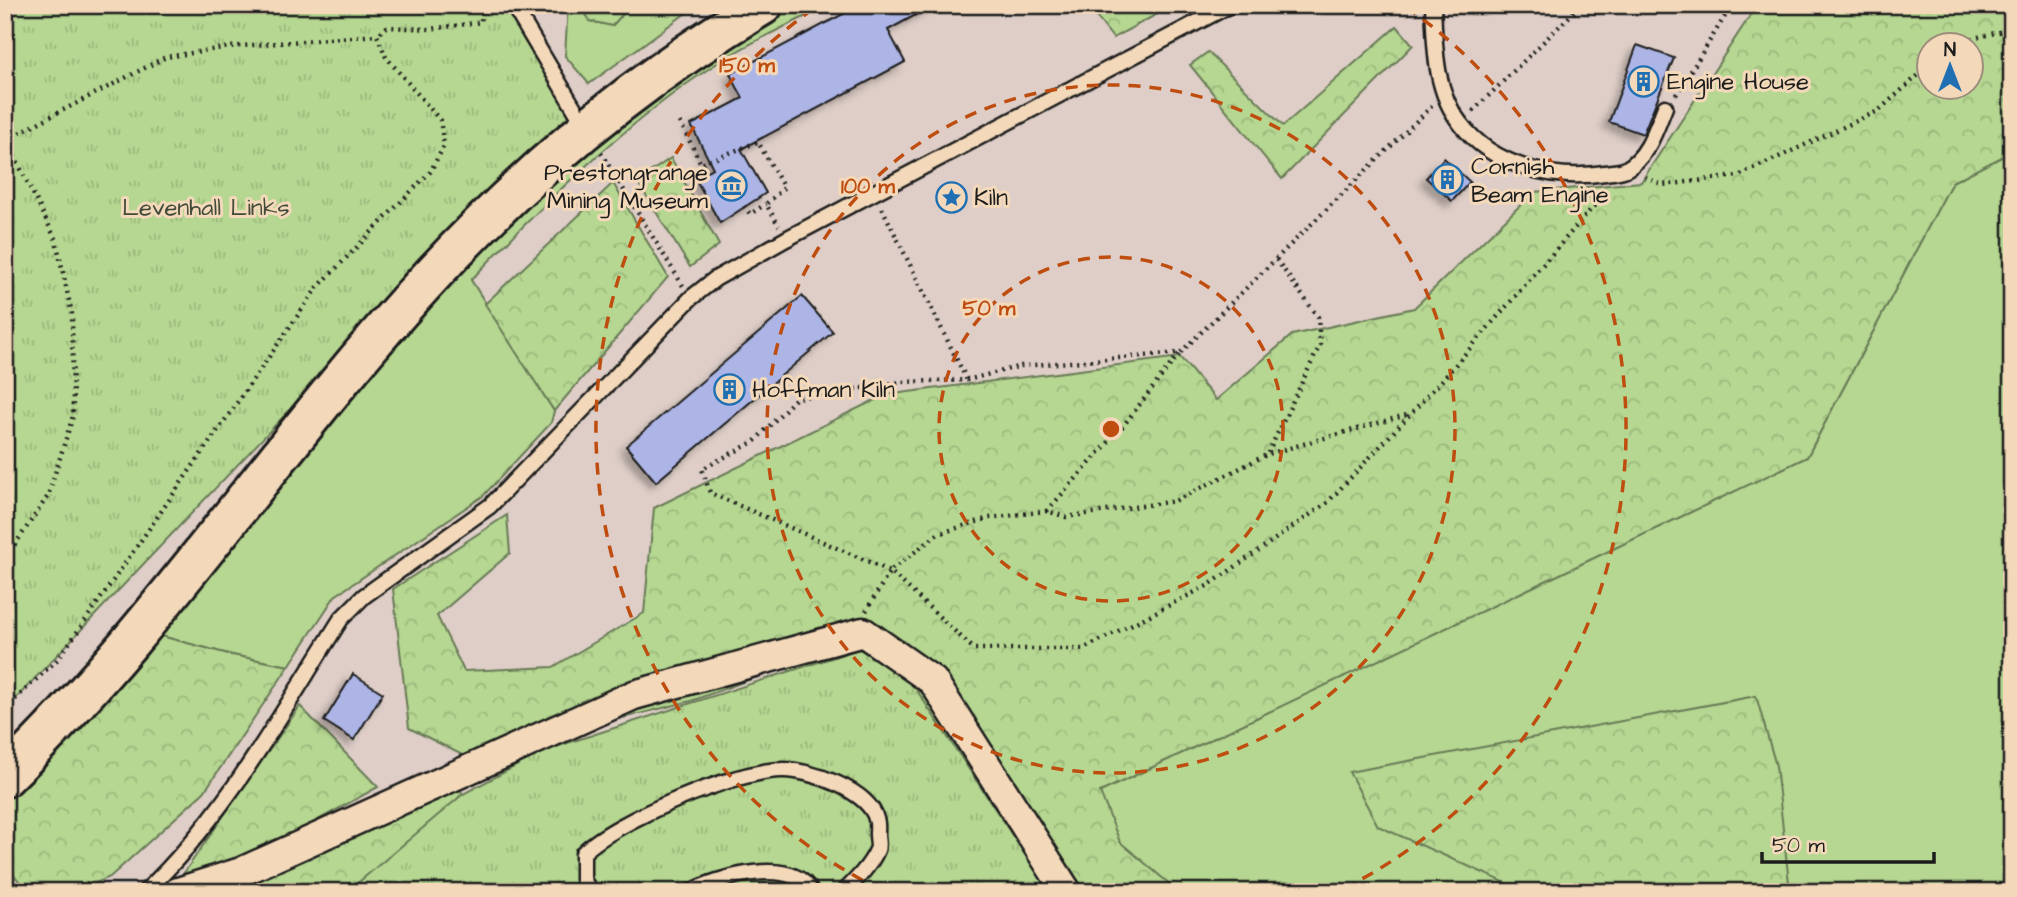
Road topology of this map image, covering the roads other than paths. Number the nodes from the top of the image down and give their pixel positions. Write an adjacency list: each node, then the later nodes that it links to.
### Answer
1 (513, 5): 6 (lane)
2 (1230, 5): 8 (lane)
3 (1433, 5): 5 (lane)
4 (750, 9): 6 (main road)
5 (1665, 107)
6 (587, 129): 7 (main road)
7 (5, 777)
8 (145, 892)
9 (178, 892): 14 (street)
10 (590, 892): 13 (lane)
11 (691, 892): 12 (lane)
12 (811, 892)
13 (844, 892)
14 (1066, 892)

